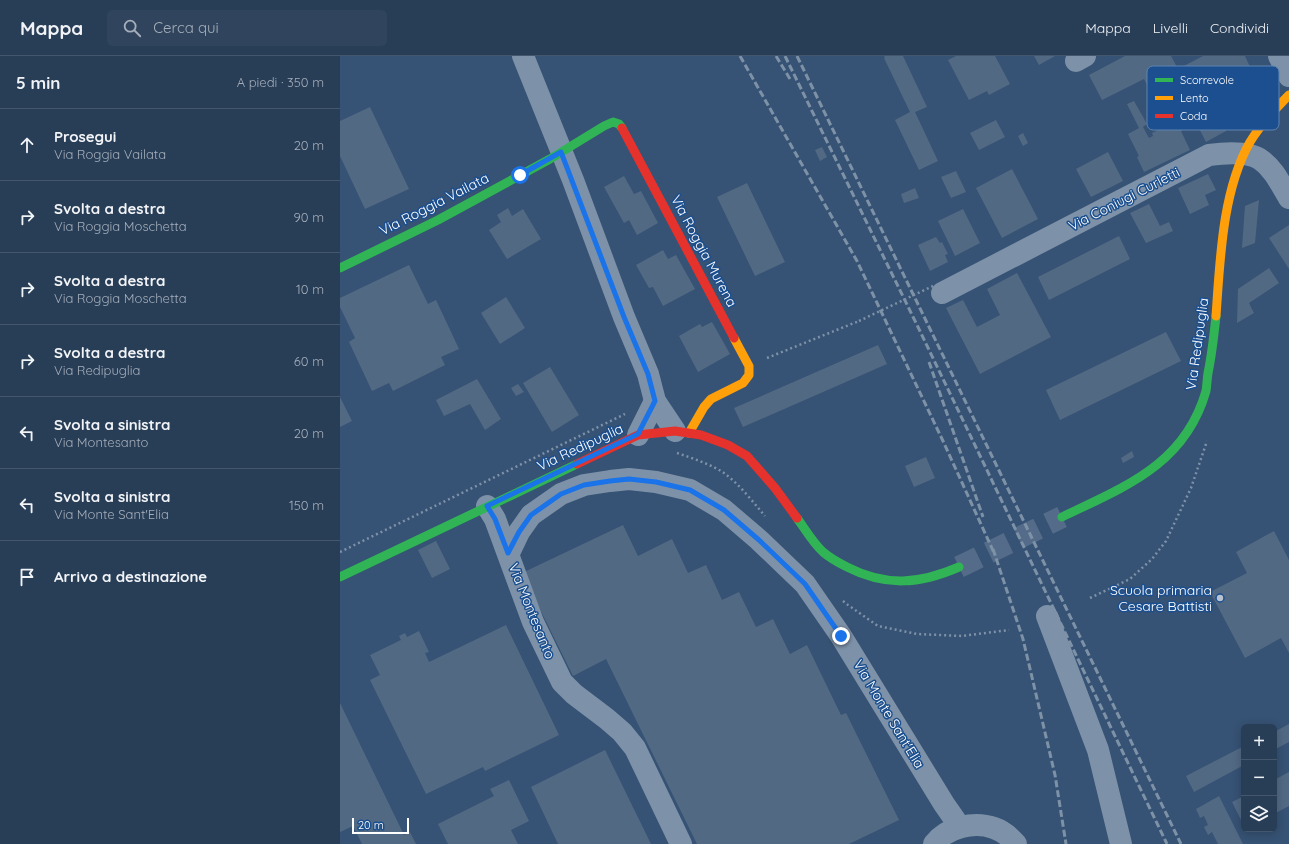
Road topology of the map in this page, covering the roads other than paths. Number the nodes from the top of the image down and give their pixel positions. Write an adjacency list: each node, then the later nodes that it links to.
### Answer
1 (523, 56): 7 (street)
2 (1279, 56): 3 (street)
3 (1289, 76)
4 (1289, 95): 5 (street)
5 (1279, 104)
6 (1257, 130): 8 (street)
7 (561, 152): 10 (street, Via Roggia Vailata); 12 (street); 13 (street, Via Roggia Murena)
8 (1244, 154): 9 (street, Via Coniugi Curletti); 11 (street, Via Coniugi Curletti); 16 (street, Via Redipuglia)
9 (1289, 198)
10 (340, 268)
11 (938, 289)
12 (655, 401): 13 (street); 14 (street)
13 (682, 432): 14 (street, Via Redipuglia); 18 (street, Via Redipuglia)
14 (638, 434): 15 (street, Via Redipuglia)
15 (487, 506): 17 (street, Via Montesanto); 19 (street, Via Redipuglia)
16 (1062, 517)
17 (508, 553): 21 (street, Via Monte Sant'Elia); 22 (street, Via Montesanto)
18 (959, 567)
19 (340, 577)
20 (1047, 616): 25 (street)
21 (960, 827): 23 (street); 24 (street)
22 (681, 844)
23 (934, 844)
24 (1016, 844)
25 (1122, 844)

